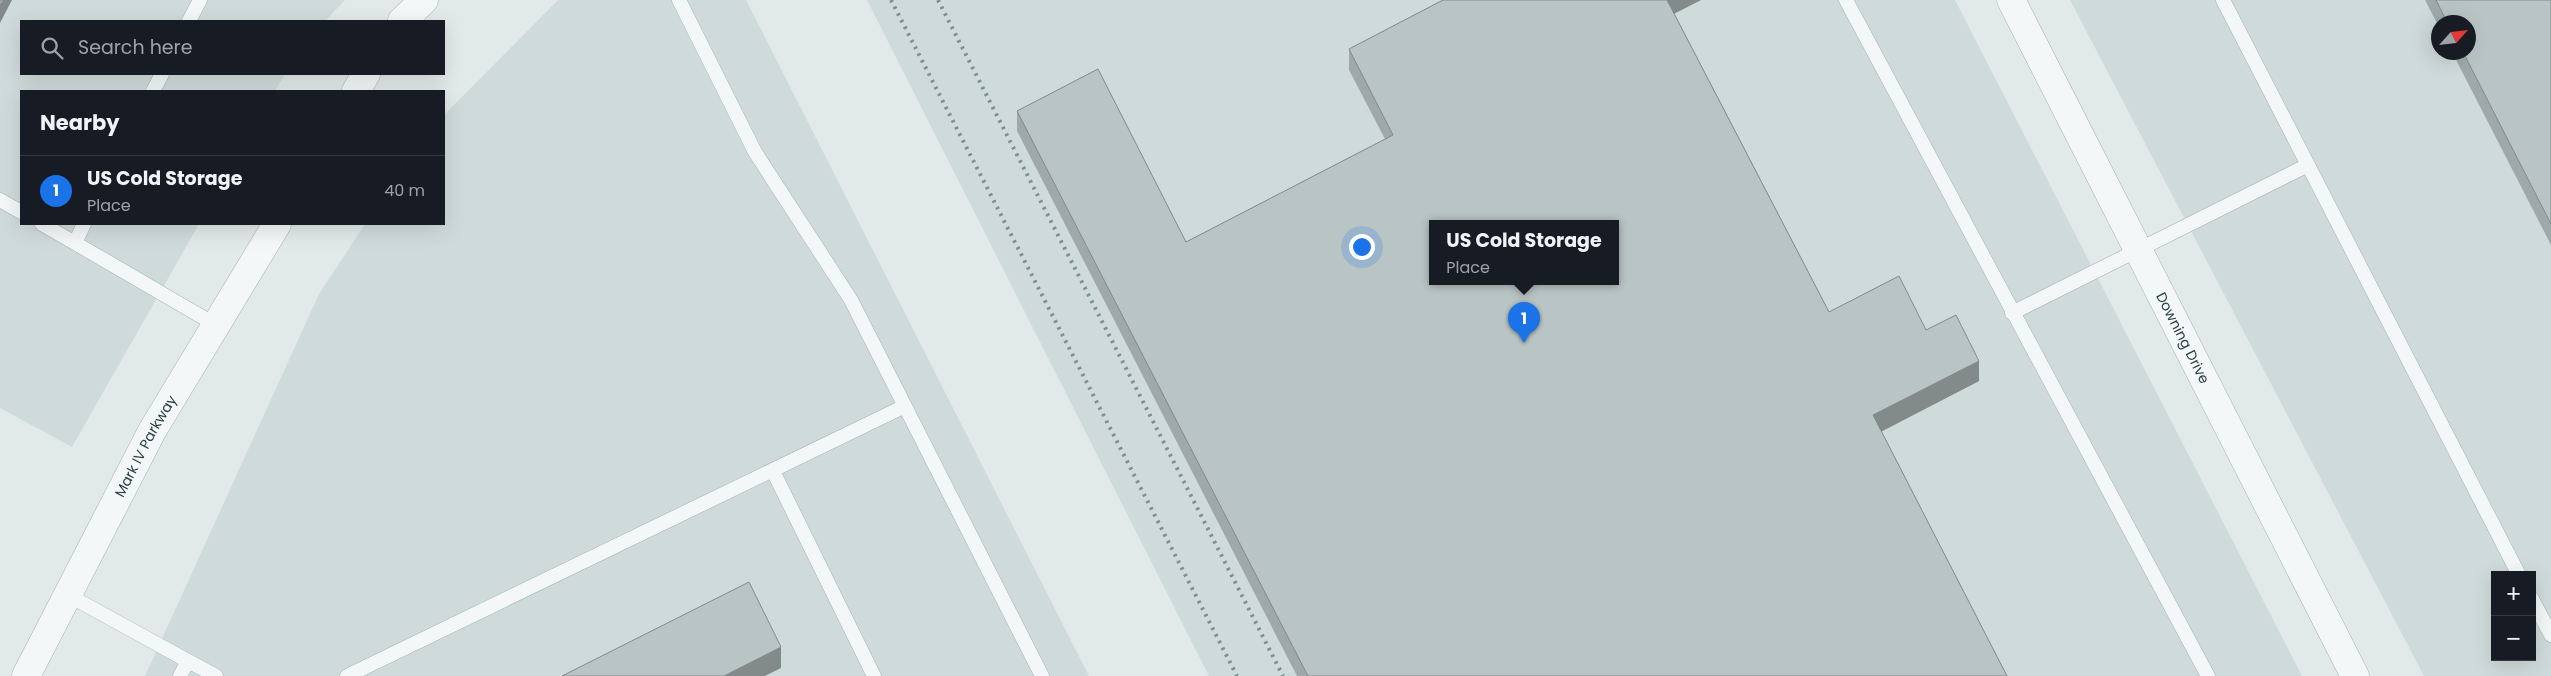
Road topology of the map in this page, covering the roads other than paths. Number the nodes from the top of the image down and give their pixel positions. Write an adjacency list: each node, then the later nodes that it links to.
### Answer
1 (200, 0): 7 (lane)
2 (424, 0): 8 (street)
3 (679, 0): 23 (lane)
4 (1846, 0): 21 (lane)
5 (2010, 0): 20 (street, Downing Drive)
6 (2223, 0): 13 (lane)
7 (190, 20)
8 (403, 20)
9 (161, 75): 11 (lane)
10 (365, 75): 12 (street)
11 (154, 90)
12 (357, 90)
13 (2308, 165): 20 (lane); 25 (lane)
14 (0, 200): 15 (lane)
15 (20, 211)
16 (44, 225): 19 (lane)
17 (83, 225): 19 (lane)
18 (275, 225): 22 (street, Mark IV Parkway)
19 (74, 243): 22 (lane)
20 (2137, 249): 21 (lane); 37 (street, Downing Drive)
21 (2012, 314): 36 (lane)
22 (216, 325): 26 (street, Mark IV Parkway)
23 (905, 406): 24 (lane); 35 (lane)
24 (773, 470): 33 (lane); 34 (lane)
25 (2517, 571)
26 (68, 595): 29 (lane); 30 (street, Mark IV Parkway)
27 (2536, 607): 28 (lane)
28 (2551, 635)
29 (188, 661): 31 (lane); 32 (lane)
30 (26, 676)
31 (180, 676)
32 (216, 676)
33 (347, 676)
34 (874, 676)
35 (1042, 676)
36 (2208, 676)
37 (2355, 676)

